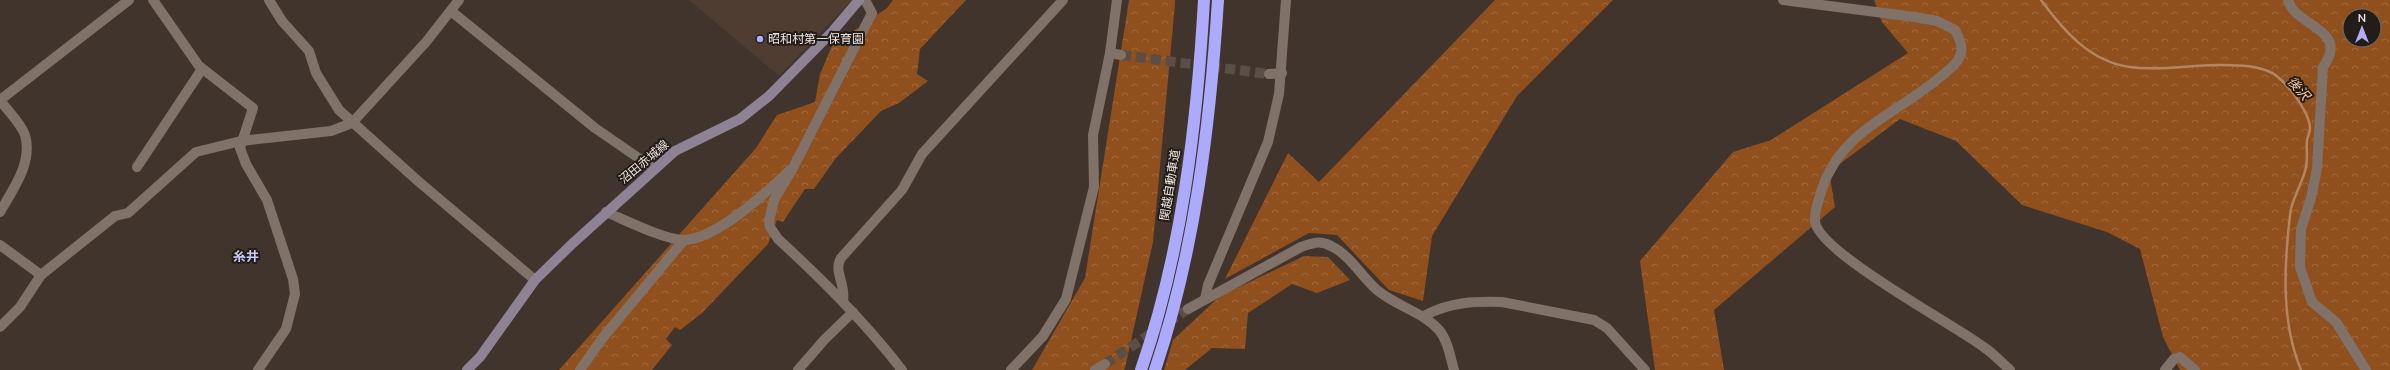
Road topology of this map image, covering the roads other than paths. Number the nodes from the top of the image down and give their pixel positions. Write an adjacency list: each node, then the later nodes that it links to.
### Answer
1 (129, 0): 20 (street)
2 (153, 0): 17 (street)
3 (268, 0): 21 (street)
4 (459, 0): 14 (street)
5 (859, 0): 24 (main road, 沼田赤城線)
6 (864, 0): 25 (street)
7 (1063, 0): 33 (street)
8 (1117, 0): 15 (street)
9 (1204, 0): 46 (highway, 関越自動車道)
10 (1218, 0): 47 (highway)
11 (1286, 0): 18 (street)
12 (1783, 0): 50 (street)
13 (2288, 0): 53 (street)
14 (451, 11): 21 (street); 24 (street)
15 (1110, 54): 16 (street); 44 (street)
16 (1121, 55)
17 (202, 69): 22 (street); 23 (street)
18 (1282, 73): 19 (street); 32 (street)
19 (1269, 74)
20 (0, 100): 26 (street)
21 (352, 123): 22 (street); 31 (street)
22 (241, 141): 30 (street); 39 (street)
23 (137, 167)
24 (653, 168): 27 (main road, 沼田赤城線)
25 (793, 168): 28 (street); 33 (street)
26 (0, 212)
27 (606, 212): 28 (street); 31 (main road, 沼田赤城線)
28 (684, 240): 41 (street)
29 (0, 245): 30 (street)
30 (41, 275): 37 (street)
31 (535, 280): 40 (main road, 沼田赤城線)
32 (1205, 298): 34 (street); 36 (street)
33 (843, 301): 35 (street)
34 (1188, 309)
35 (853, 312): 42 (street); 43 (street)
36 (1425, 318): 48 (street); 49 (street)
37 (0, 327)
38 (1105, 364): 45 (street)
39 (258, 370)
40 (467, 370)
41 (580, 370)
42 (798, 370)
43 (902, 370)
44 (1011, 370)
45 (1094, 370)
46 (1141, 370)
47 (1155, 370)
48 (1454, 370)
49 (1645, 370)
50 (2010, 370)
51 (2165, 370): 52 (street)
52 (2195, 370)
53 (2366, 370)

